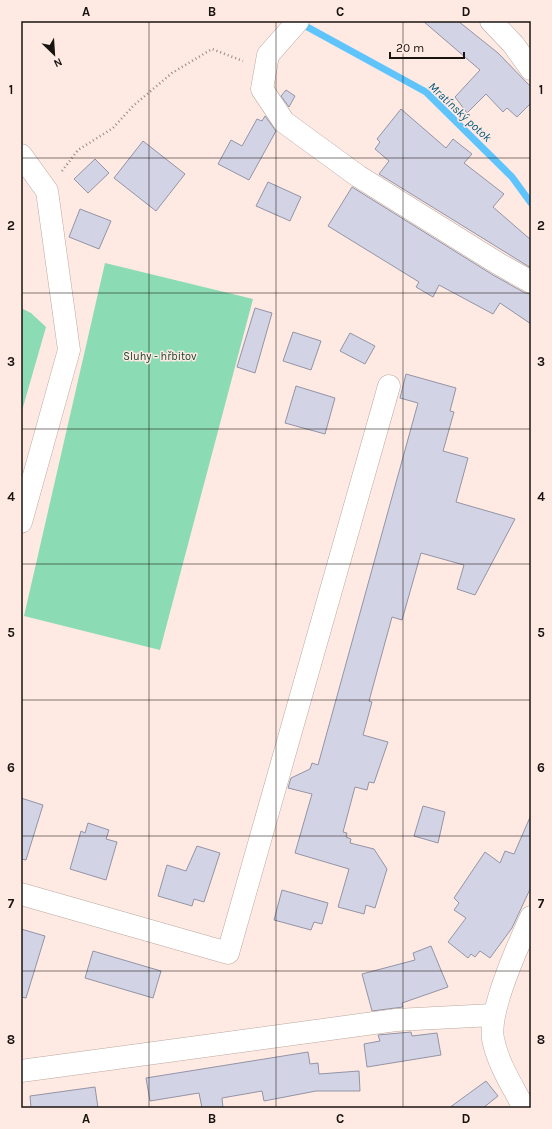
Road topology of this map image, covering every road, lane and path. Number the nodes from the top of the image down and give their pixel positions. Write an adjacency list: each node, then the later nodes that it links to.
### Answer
1 (298, 21): 3 (street)
2 (490, 21): 4 (street)
3 (268, 55): 6 (path); 7 (street)
4 (531, 69)
5 (21, 155): 6 (street)
6 (48, 191): 9 (street)
7 (531, 282)
8 (389, 386): 10 (street)
9 (21, 522)
10 (21, 894)
11 (531, 918): 12 (street)
12 (493, 1015): 13 (street); 14 (street)
13 (21, 1071)
14 (524, 1108)

